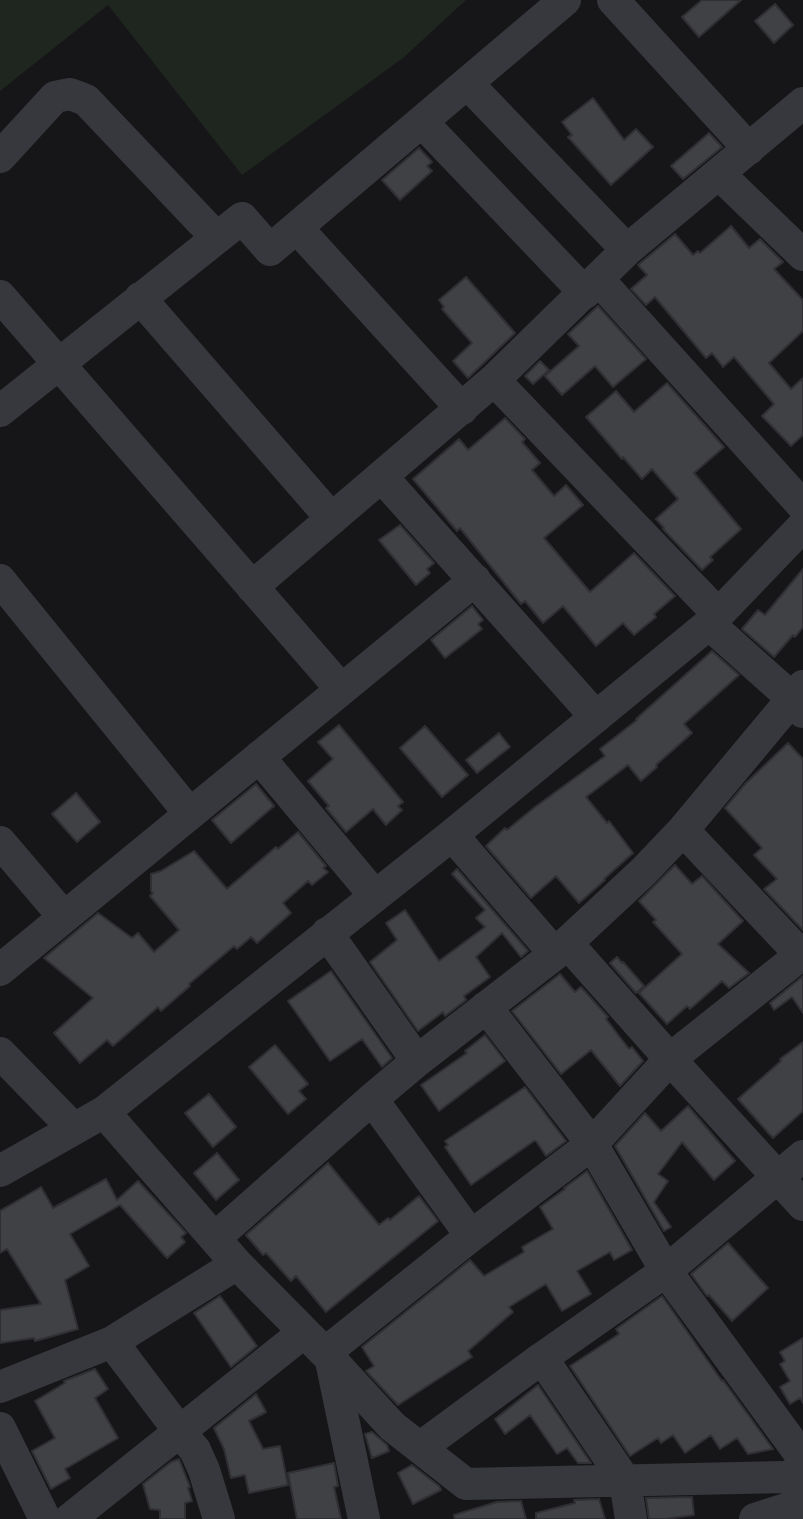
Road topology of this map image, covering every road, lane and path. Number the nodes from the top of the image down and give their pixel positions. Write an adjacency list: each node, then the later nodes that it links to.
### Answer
1 (565, 0): 3 (street)
2 (613, 0): 6 (street)
3 (467, 83): 5 (street); 11 (street)
4 (803, 103): 6 (street)
5 (422, 122): 9 (street); 13 (street)
6 (749, 149): 8 (street)
7 (0, 157): 10 (street)
8 (719, 174): 11 (street); 12 (street)
9 (297, 228): 10 (street); 18 (street)
10 (217, 238): 15 (street)
11 (627, 250): 13 (street)
12 (803, 255)
13 (591, 286): 17 (street); 21 (street)
14 (0, 296): 16 (street)
15 (140, 298): 16 (street); 22 (street)
16 (58, 363): 19 (street); 26 (street)
17 (494, 380): 18 (street); 27 (street)
18 (462, 409): 20 (street)
19 (0, 411)
20 (382, 477): 22 (street); 25 (street)
21 (803, 506)
22 (332, 519): 26 (street)
23 (803, 526): 27 (street)
24 (0, 580): 32 (street)
25 (475, 580): 28 (street); 30 (street)
26 (252, 587): 28 (street)
27 (713, 619): 29 (street); 30 (street)
28 (341, 690): 31 (street)
29 (800, 699): 33 (street)
30 (596, 717): 34 (street)
31 (259, 757): 32 (street); 36 (street)
32 (190, 814): 37 (street)
33 (683, 830): 39 (street); 40 (street)
34 (452, 835): 36 (street); 39 (street)
35 (0, 842): 37 (street)
36 (375, 896): 38 (street)
37 (64, 917): 41 (street)
38 (327, 933): 45 (street); 47 (street)
39 (561, 949): 42 (street); 44 (street)
40 (802, 954): 44 (street)
41 (0, 970)
42 (486, 1007): 45 (street); 49 (street)
43 (0, 1053): 48 (street)
44 (670, 1059): 49 (street); 52 (street)
45 (417, 1061): 46 (street)
46 (372, 1099): 54 (street); 55 (street)
47 (104, 1112): 48 (street); 55 (street)
48 (74, 1129): 51 (street)
49 (592, 1144): 54 (street); 57 (street)
50 (803, 1156): 52 (street)
51 (0, 1171)
52 (779, 1178): 53 (street); 57 (street)
53 (803, 1205)
54 (471, 1236): 59 (street)
55 (215, 1238): 56 (street)
56 (237, 1264): 58 (street); 59 (street)
57 (666, 1271): 60 (street); 67 (street)
58 (112, 1342): 61 (street); 65 (street)
59 (320, 1349): 62 (street); 64 (street); 65 (street)
60 (542, 1359): 66 (street); 68 (street)
61 (0, 1387)
62 (377, 1409): 64 (street); 66 (street)
63 (0, 1428): 71 (street)
64 (345, 1429): 74 (street)
65 (180, 1432): 72 (street); 73 (street)
66 (421, 1447): 68 (street)
67 (803, 1461)
68 (625, 1481): 69 (street); 75 (street)
69 (803, 1482)
70 (803, 1497): 76 (street)
71 (45, 1519)
72 (70, 1519)
73 (219, 1519)
74 (364, 1519)
75 (631, 1519)
76 (755, 1519)

